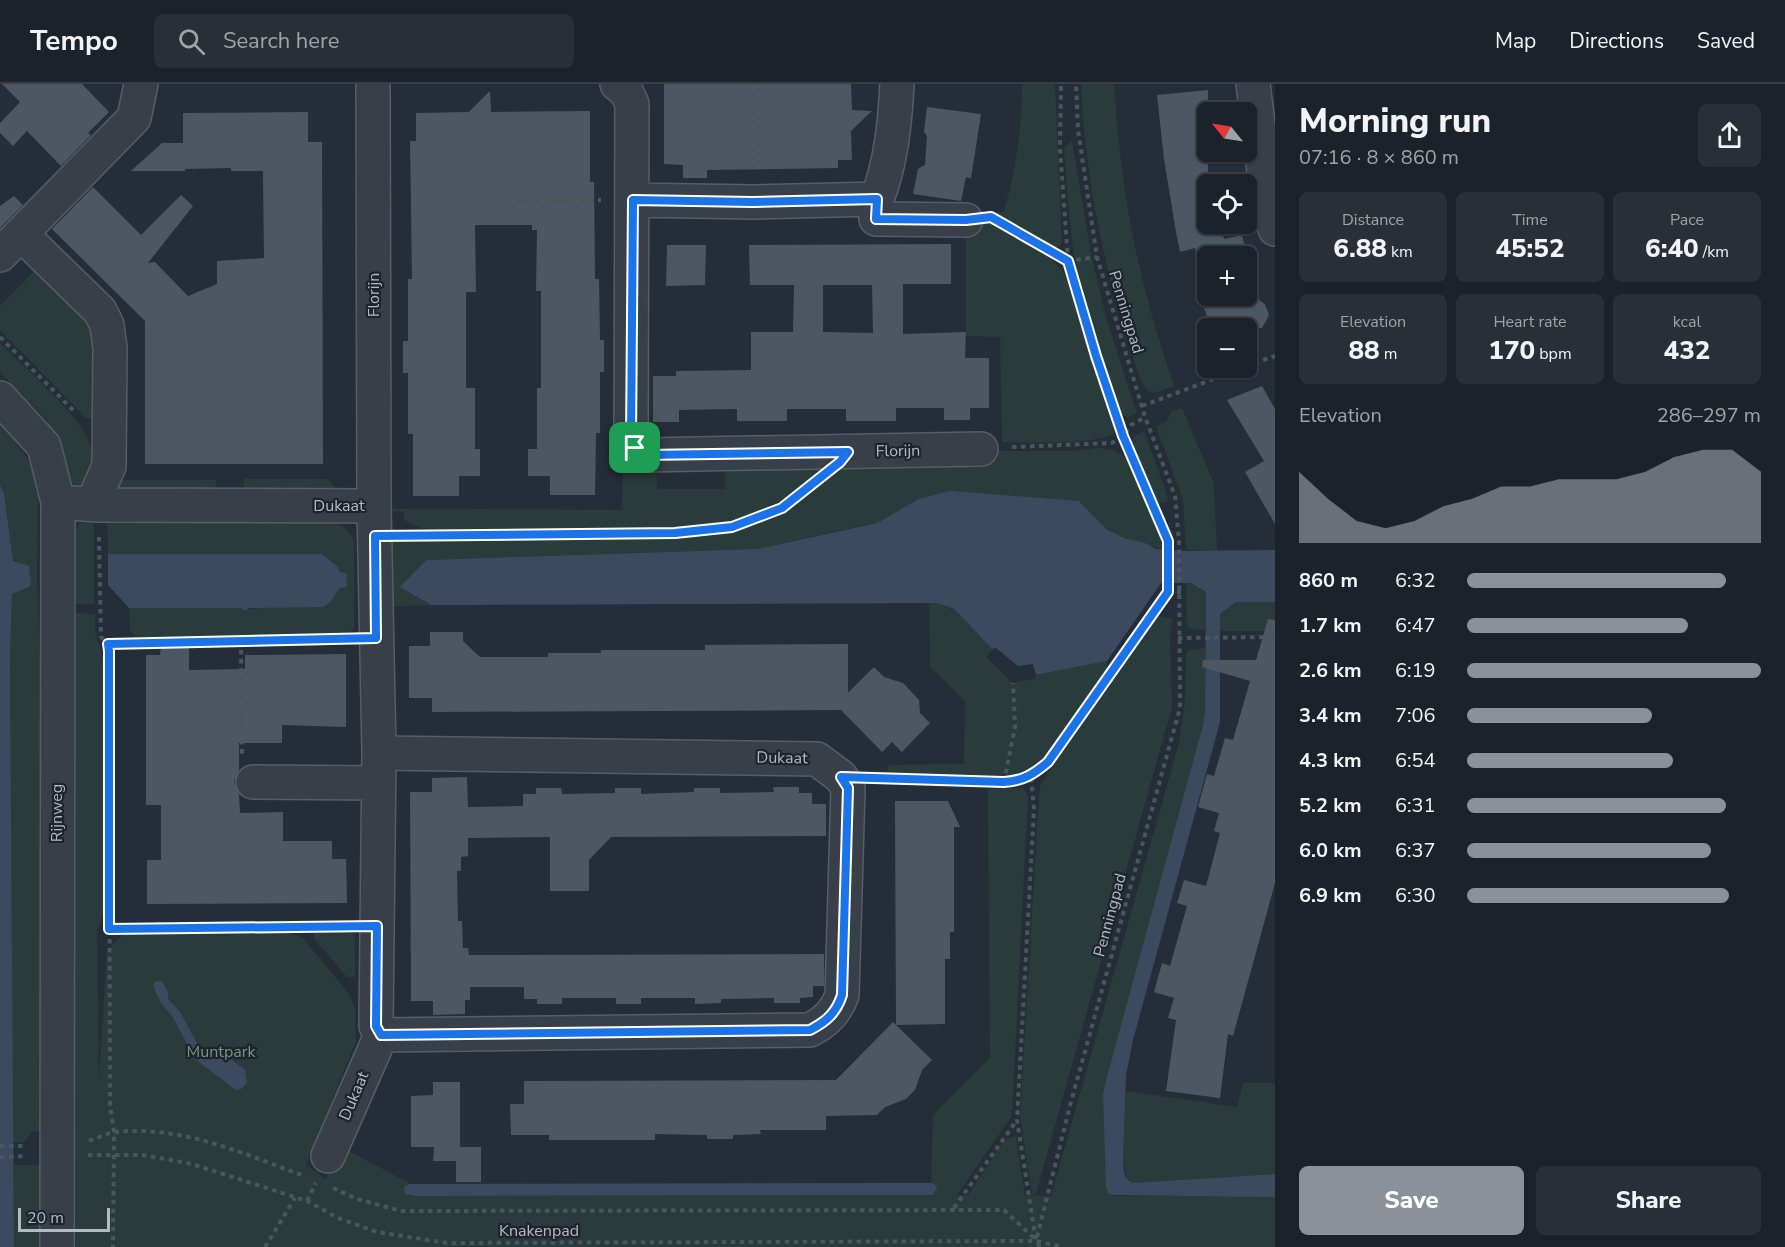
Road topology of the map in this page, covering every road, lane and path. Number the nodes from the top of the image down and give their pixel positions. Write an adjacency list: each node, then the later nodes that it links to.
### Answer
1 (141, 84): 15 (street)
2 (373, 84): 31 (street, Florijn)
3 (617, 84): 10 (street, Florijn)
4 (753, 84): 12 (path)
5 (897, 84): 9 (street)
6 (1060, 84): 17 (path)
7 (1076, 84): 16 (path, Penningpad)
8 (1253, 84): 14 (street)
9 (877, 199): 12 (street); 13 (street)
10 (633, 200): 11 (path); 12 (street); 28 (street, Florijn)
11 (517, 202)
12 (753, 202)
13 (966, 220): 17 (path)
14 (1275, 229)
15 (10, 245): 29 (street)
16 (1097, 257): 17 (path); 23 (path, Penningpad)
17 (1068, 261): 26 (path)
18 (0, 337): 24 (path)
19 (1275, 356): 20 (path)
20 (1257, 363)
21 (1216, 378): 23 (path)
22 (0, 398): 30 (street, Rijnweg)
23 (1142, 406): 25 (path, Penningpad)
24 (81, 417)
25 (1145, 417): 26 (path); 33 (path, Penningpad)
26 (1123, 436): 27 (path); 32 (path)
27 (981, 449): 28 (street, Florijn)
28 (848, 452): 31 (path)
29 (98, 498): 30 (street, Dukaat); 31 (street, Dukaat); 38 (path)
30 (58, 502): 52 (street, Rijnweg)
31 (374, 521): 35 (street, Dukaat)
32 (1168, 592): 33 (path); 41 (path)
33 (1181, 592): 36 (path, Penningpad)
34 (1275, 637): 36 (path)
35 (376, 638): 37 (path); 40 (street, Dukaat)
36 (1178, 638): 59 (path, Penningpad)
37 (241, 641): 38 (path); 43 (path)
38 (108, 644): 46 (path)
39 (1013, 683): 44 (path)
40 (378, 768): 42 (street, Dukaat); 43 (street); 45 (street, Dukaat)
41 (1031, 776): 44 (path); 48 (path)
42 (841, 777): 44 (path); 47 (street)
43 (253, 782)
44 (1004, 782)
45 (377, 926): 46 (path); 47 (street, Dukaat)
46 (109, 929): 49 (path)
47 (381, 1035): 54 (street, Dukaat)
48 (1017, 1120): 58 (path); 59 (path)
49 (114, 1132): 53 (path); 58 (path, Knakenpad)
50 (0, 1146): 51 (path)
51 (17, 1146)
52 (57, 1155): 53 (path, Knakenpad); 60 (street, Rijnweg)
53 (113, 1156): 57 (path, Knakenpad); 61 (path)
54 (328, 1156)
55 (0, 1157): 56 (path)
56 (19, 1157)
57 (295, 1198): 59 (path, Knakenpad); 62 (path)
58 (954, 1209): 59 (path, Knakenpad)
59 (1036, 1241): 63 (path); 64 (path, Knakenpad)
60 (57, 1247)
61 (113, 1247)
62 (265, 1247)
63 (1040, 1247)
64 (1063, 1247)

